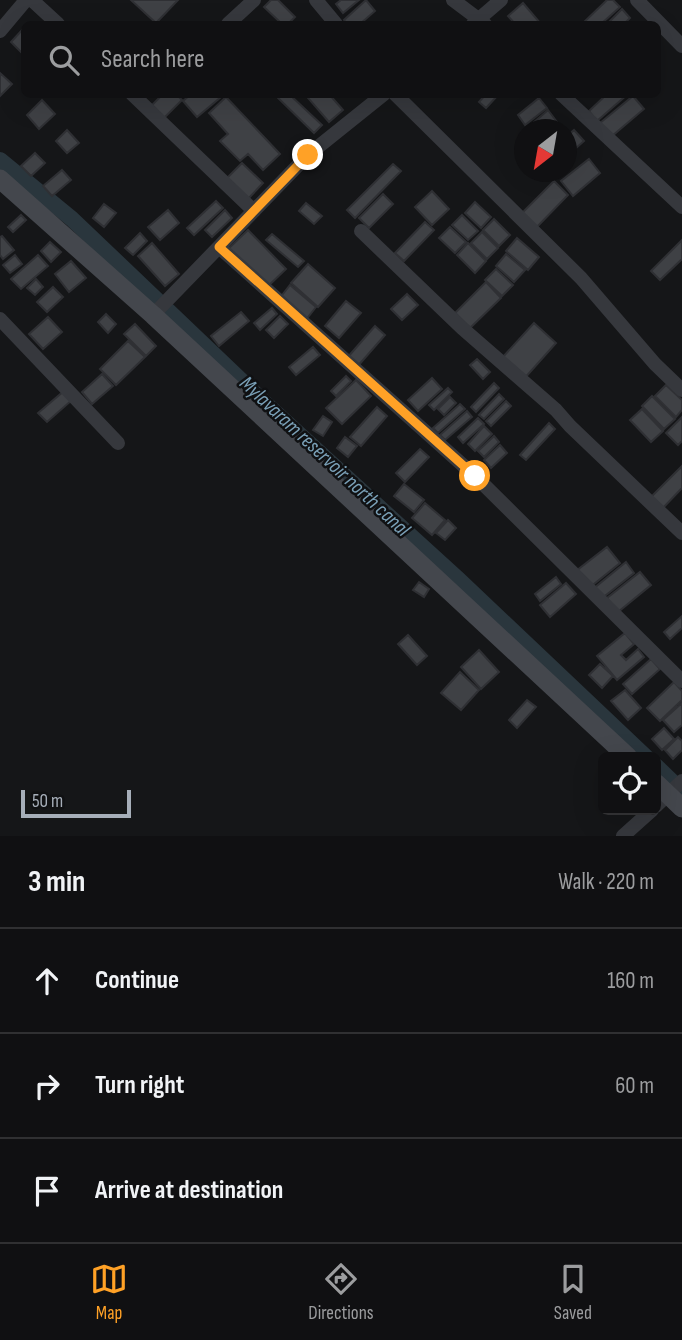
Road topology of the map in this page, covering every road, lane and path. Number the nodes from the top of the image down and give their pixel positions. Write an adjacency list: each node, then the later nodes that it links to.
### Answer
1 (26, 0): 15 (street)
2 (32, 0): 8 (street)
3 (254, 0): 9 (street)
4 (316, 0): 10 (street)
5 (453, 0): 11 (street)
6 (501, 0): 12 (street)
7 (638, 0): 13 (street)
8 (55, 21)
9 (231, 21)
10 (334, 21)
11 (477, 21)
12 (481, 21)
13 (658, 21)
14 (661, 24): 16 (street)
15 (0, 31)
16 (682, 46)
17 (142, 98): 23 (street)
18 (379, 98): 23 (street)
19 (399, 98): 28 (street)
20 (565, 98): 22 (street)
21 (0, 179): 26 (main road)
22 (682, 207)
23 (254, 211): 25 (street)
24 (361, 231): 30 (street)
25 (219, 247): 26 (street); 31 (street)
26 (153, 315): 32 (main road)
27 (0, 319): 29 (street)
28 (682, 390)
29 (118, 443)
30 (682, 533)
31 (682, 681)
32 (623, 752)
33 (646, 815): 34 (street)
34 (623, 836)

